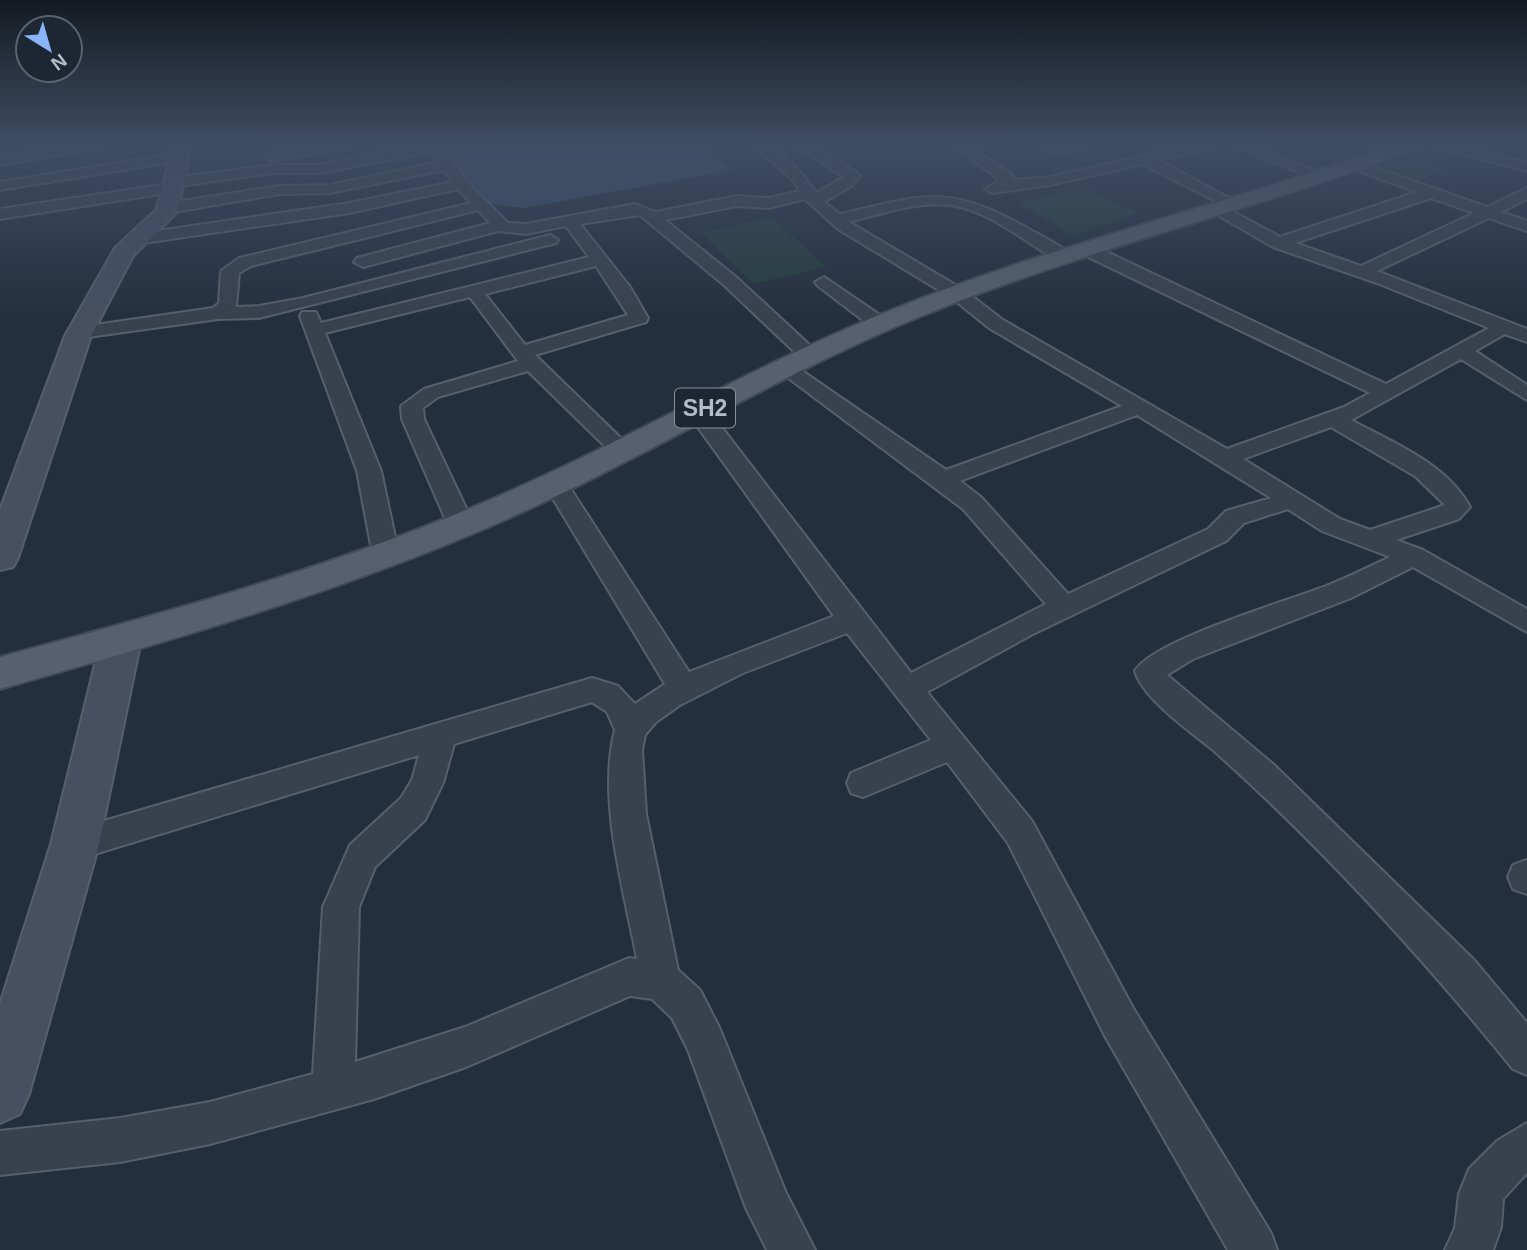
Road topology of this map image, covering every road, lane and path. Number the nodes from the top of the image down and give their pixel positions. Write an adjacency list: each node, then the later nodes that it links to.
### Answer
1 (52, 202): 17 (street)
2 (164, 202): 23 (street)
3 (375, 202): 23 (street)
4 (478, 202): 14 (street)
5 (730, 202): 18 (street)
6 (818, 202): 19 (street)
7 (922, 202): 19 (street)
8 (958, 202): 25 (street)
9 (1218, 202): 15 (street)
10 (1237, 202): 15 (main road, SH2)
11 (1399, 202): 24 (street)
12 (1459, 202): 16 (street)
13 (1514, 202): 16 (street)
14 (480, 205): 20 (street); 33 (street)
15 (1224, 206): 24 (street); 25 (main road, SH2)
16 (1488, 213): 21 (street); 28 (street)
17 (0, 214)
18 (656, 217): 22 (street); 41 (street)
19 (836, 220): 31 (street)
20 (500, 225): 22 (street); 27 (street)
21 (1527, 226)
22 (575, 227): 26 (street); 32 (street)
23 (137, 239): 37 (street)
24 (1279, 243): 28 (street)
25 (1075, 253): 31 (main road, SH2); 44 (street)
26 (600, 260): 30 (street); 40 (street)
27 (363, 262)
28 (1361, 272): 35 (street)
29 (824, 282): 34 (street)
30 (474, 291): 36 (street); 40 (street)
31 (958, 295): 34 (main road, SH2); 46 (street)
32 (304, 303): 33 (street); 36 (street)
33 (218, 313): 37 (street)
34 (880, 324): 41 (main road, SH2)
35 (1504, 327): 38 (street); 39 (street)
36 (315, 330): 56 (street)
37 (80, 332): 58 (street)
38 (1527, 336)
39 (1462, 351): 43 (street); 44 (street)
40 (525, 359): 49 (street); 54 (street)
41 (797, 361): 47 (main road, SH2); 51 (street)
42 (1527, 370): 43 (street)
43 (1500, 378): 45 (street)
44 (1387, 393): 48 (street)
45 (1527, 394)
46 (1140, 407): 50 (street); 51 (street)
47 (698, 412): 49 (main road, SH2); 60 (street)
48 (1333, 419): 50 (street); 55 (street)
49 (622, 450): 52 (main road, SH2)
50 (1225, 458): 53 (street)
51 (943, 478): 59 (street)
52 (555, 482): 54 (main road, SH2); 64 (street)
53 (1291, 500): 55 (street); 59 (street)
54 (461, 525): 56 (main road, SH2)
55 (1367, 540): 57 (street)
56 (386, 556): 62 (main road, SH2)
57 (1414, 556): 61 (street); 72 (street)
58 (0, 558)
59 (1064, 607): 65 (street)
60 (853, 620): 64 (street); 65 (street)
61 (1527, 622)
62 (121, 640): 63 (main road, SH2); 70 (street)
63 (0, 673)
64 (683, 688): 66 (street)
65 (906, 690): 68 (street)
66 (631, 730): 67 (street); 71 (street)
67 (441, 735): 70 (street); 73 (street)
68 (953, 745): 69 (street); 78 (street)
69 (863, 783)
70 (75, 844): 74 (street)
71 (661, 981): 73 (street); 77 (street)
72 (1527, 1055)
73 (333, 1089): 75 (street)
74 (0, 1094)
75 (0, 1153)
76 (1524, 1153): 79 (street)
77 (792, 1250)
78 (1254, 1250)
79 (1468, 1250)

